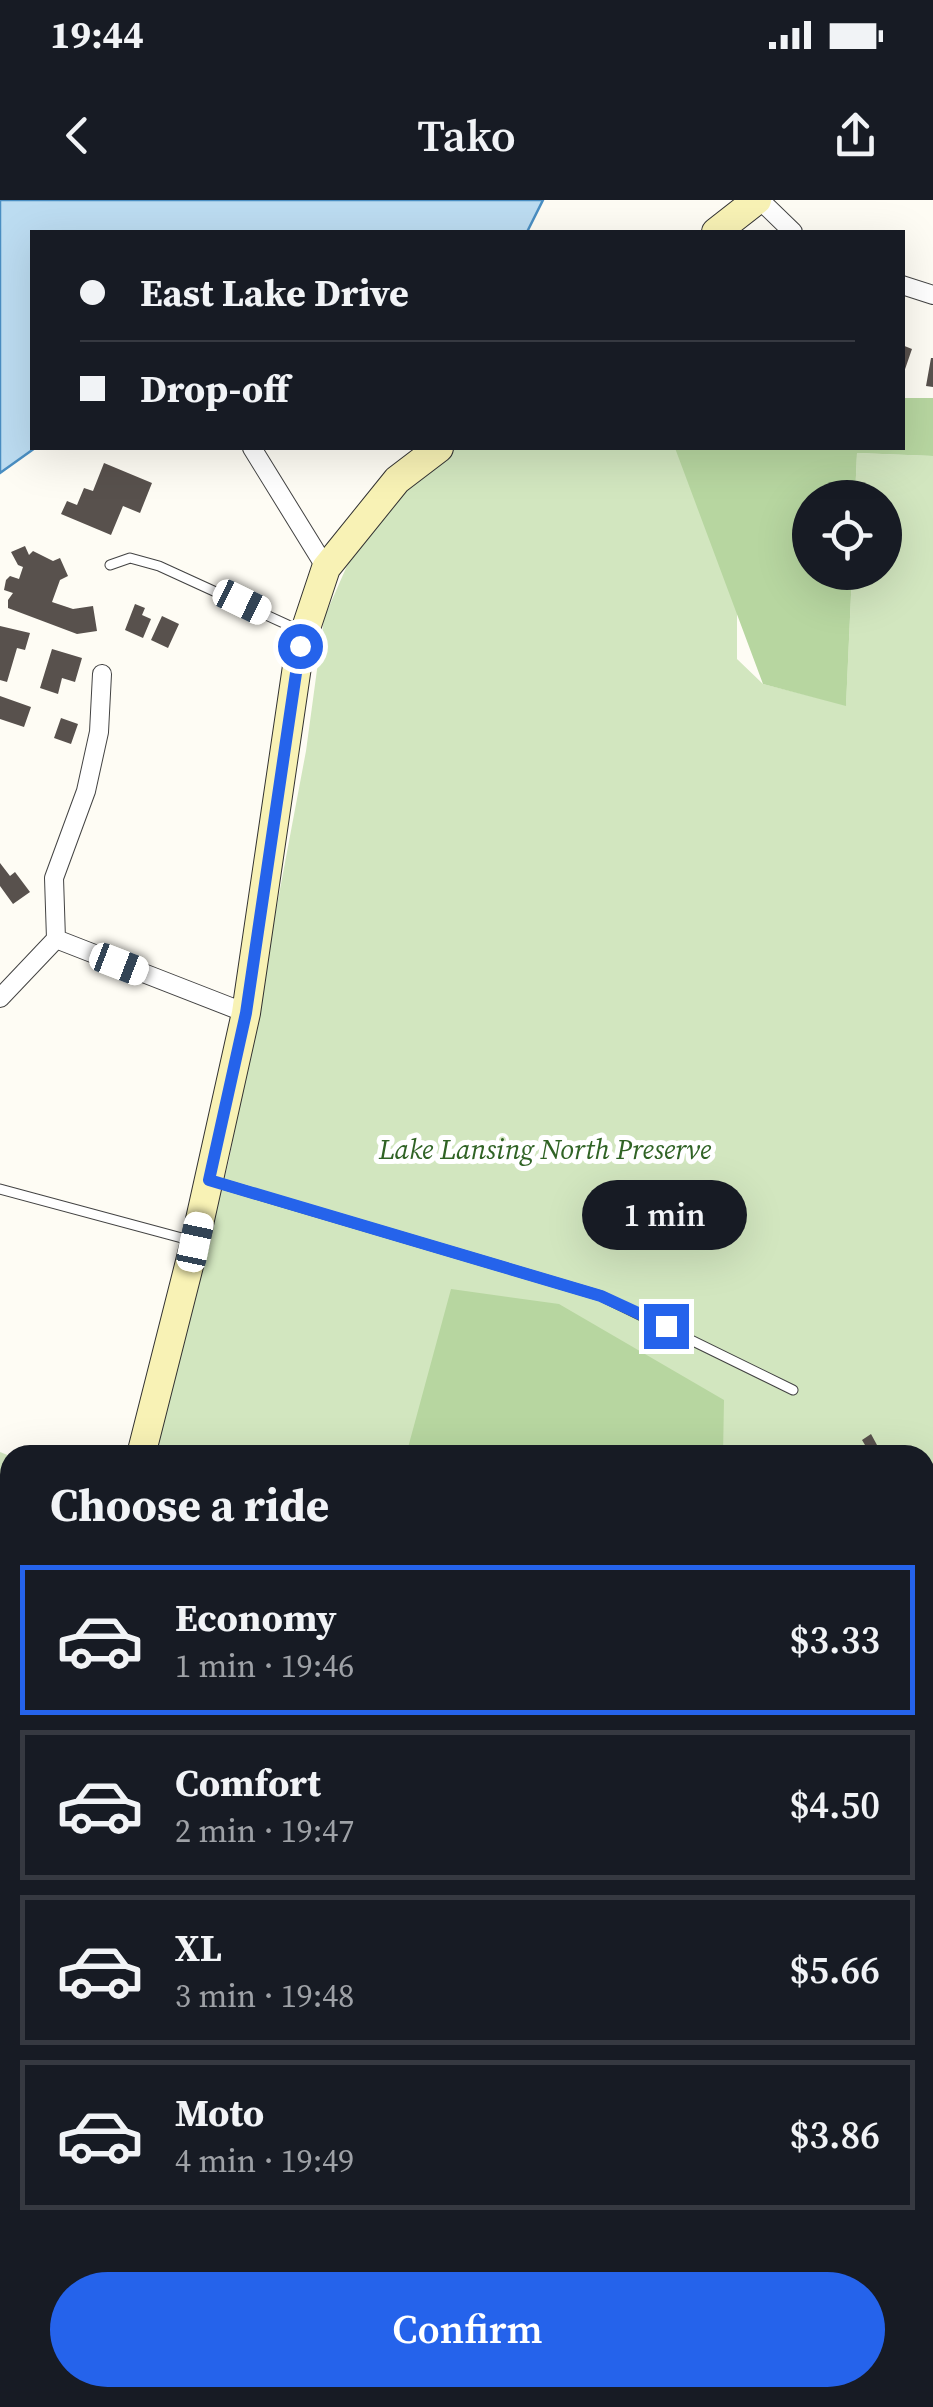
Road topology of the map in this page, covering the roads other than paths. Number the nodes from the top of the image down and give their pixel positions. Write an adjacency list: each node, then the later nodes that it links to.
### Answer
1 (758, 200): 2 (street); 3 (street)
2 (719, 230)
3 (791, 230)
4 (905, 286): 5 (street)
5 (933, 295)
6 (253, 450): 9 (street)
7 (436, 450): 9 (street)
8 (110, 565): 10 (lane)
9 (326, 568): 10 (street)
10 (304, 632): 14 (street)
11 (102, 674): 12 (street)
12 (56, 939): 13 (street); 14 (street)
13 (0, 998)
14 (246, 1013): 15 (street)
15 (209, 1180): 17 (street); 18 (lane)
16 (0, 1189): 17 (lane)
17 (195, 1242): 19 (street)
18 (794, 1390)
19 (144, 1445)

